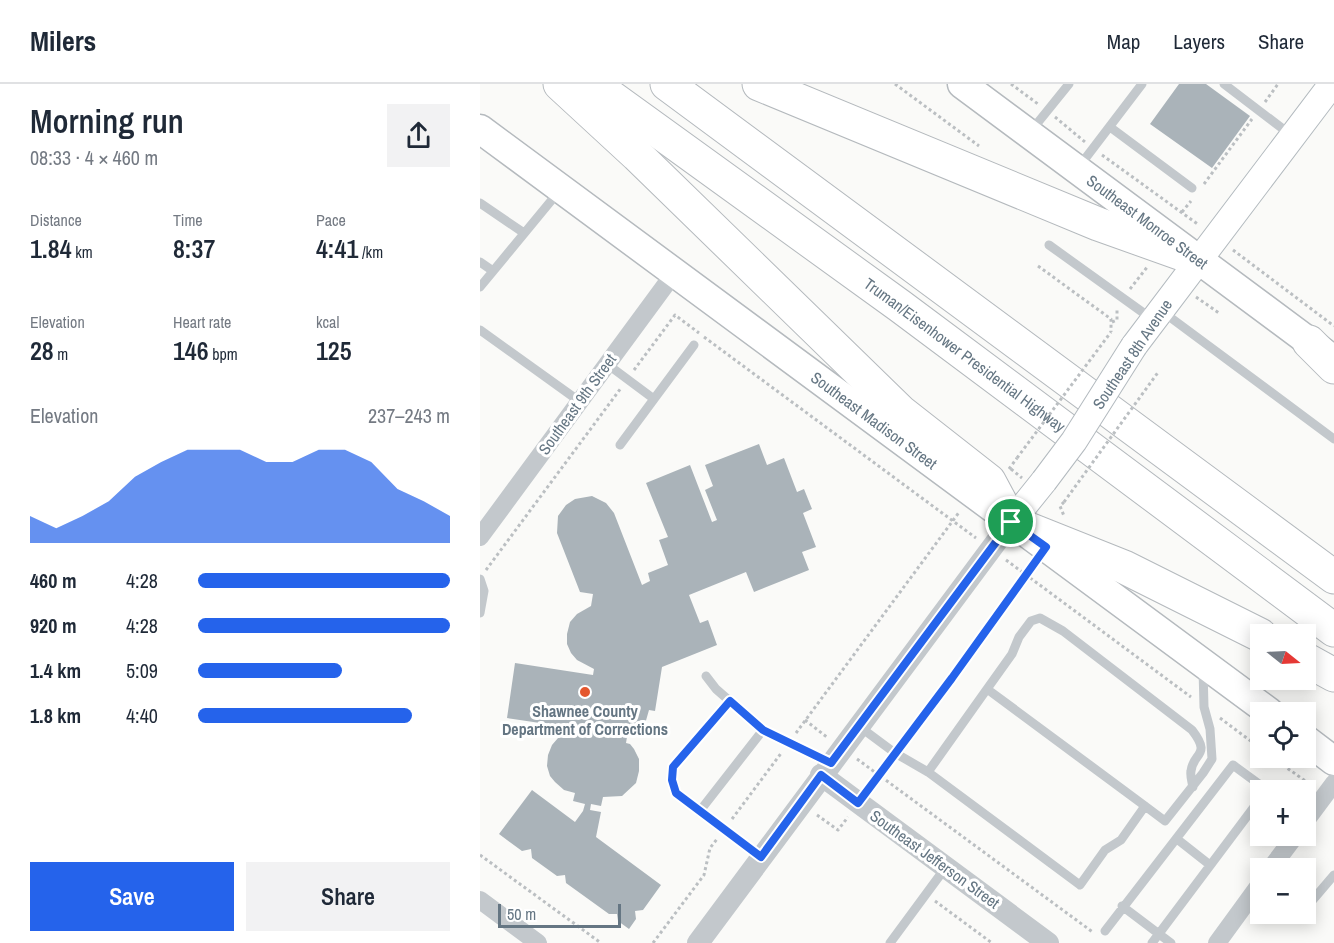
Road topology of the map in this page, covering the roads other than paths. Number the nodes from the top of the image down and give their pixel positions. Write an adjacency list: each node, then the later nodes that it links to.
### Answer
1 (560, 84): 35 (highway)
2 (593, 84): 42 (highway, Truman/Eisenhower Presidential Highway)
3 (667, 84): 38 (highway)
4 (759, 84): 20 (highway)
5 (1069, 84): 12 (lane)
6 (1142, 84): 10 (lane)
7 (1224, 84): 13 (lane)
8 (1332, 84): 13 (main road, Southeast 8th Avenue)
9 (964, 85): 12 (main road, Southeast Monroe Street)
10 (1110, 127): 14 (lane); 16 (lane)
11 (480, 129): 15 (main road, Southeast Madison Street)
12 (1029, 134): 14 (main road, Southeast Monroe Street)
13 (1293, 136): 20 (main road, Southeast 8th Avenue)
14 (1085, 159): 20 (main road, Southeast Monroe Street)
15 (561, 188): 18 (lane); 23 (main road, Southeast Madison Street)
16 (1194, 191)
17 (480, 203): 18 (lane)
18 (524, 233): 22 (lane)
19 (1050, 245): 25 (lane)
20 (1207, 249): 25 (main road, Southeast 8th Avenue); 27 (main road, Southeast Monroe Street)
21 (480, 262): 22 (lane)
22 (493, 271): 24 (lane)
23 (675, 272): 29 (street, Southeast 9th Street); 35 (main road, Southeast Madison Street)
24 (480, 287)
25 (1157, 315): 33 (lane); 35 (main road, Southeast 8th Avenue, bridge)
26 (480, 330): 32 (lane)
27 (1326, 343): 30 (highway)
28 (694, 345): 31 (lane)
29 (607, 364): 31 (lane); 32 (street, Southeast 9th Street)
30 (1334, 367)
31 (654, 399): 34 (lane)
32 (579, 401): 36 (street, Southeast 9th Street)
33 (1334, 439)
34 (620, 445)
35 (1011, 522): 37 (highway); 50 (street, Southeast 8th Avenue)
36 (482, 529)
37 (1049, 543): 41 (highway); 43 (main road)
38 (1334, 577)
39 (480, 579): 40 (lane)
40 (480, 613)
41 (1250, 630)
42 (1334, 630)
43 (1203, 663): 49 (main road); 57 (lane)
44 (1316, 665): 45 (highway)
45 (1334, 675)
46 (706, 676): 48 (lane)
47 (987, 689): 55 (lane); 57 (lane); 59 (lane)
48 (730, 701): 51 (lane); 61 (lane)
49 (1256, 702)
50 (858, 725): 54 (street, Southeast 8th Avenue); 55 (lane)
51 (763, 730): 54 (lane); 61 (lane)
52 (1316, 747): 53 (main road)
53 (1334, 761)
54 (831, 762): 65 (street, Southeast 8th Avenue); 68 (street, Southeast Jefferson Street)
55 (928, 772): 59 (lane)
56 (1253, 780): 63 (lane)
57 (1192, 787): 59 (lane)
58 (1329, 789): 60 (street)
59 (1146, 806)
60 (1316, 807)
61 (699, 812): 65 (lane)
62 (1250, 812): 67 (lane)
63 (1177, 839): 67 (lane); 73 (lane)
64 (1288, 846): 66 (street)
65 (761, 857): 77 (street, Southeast 8th Avenue)
66 (1279, 858)
67 (1210, 865): 75 (lane)
68 (946, 867): 78 (lane); 79 (street, Southeast Jefferson Street)
69 (1334, 875): 70 (lane)
70 (1316, 896)
71 (1250, 898): 82 (street)
72 (480, 900): 76 (street)
73 (1122, 906): 74 (lane); 75 (lane)
74 (1101, 933)
75 (1159, 934): 80 (lane); 81 (lane)
76 (538, 943)
77 (698, 943)
78 (890, 943)
79 (1048, 943)
80 (1152, 943)
81 (1171, 943)
82 (1217, 943)

